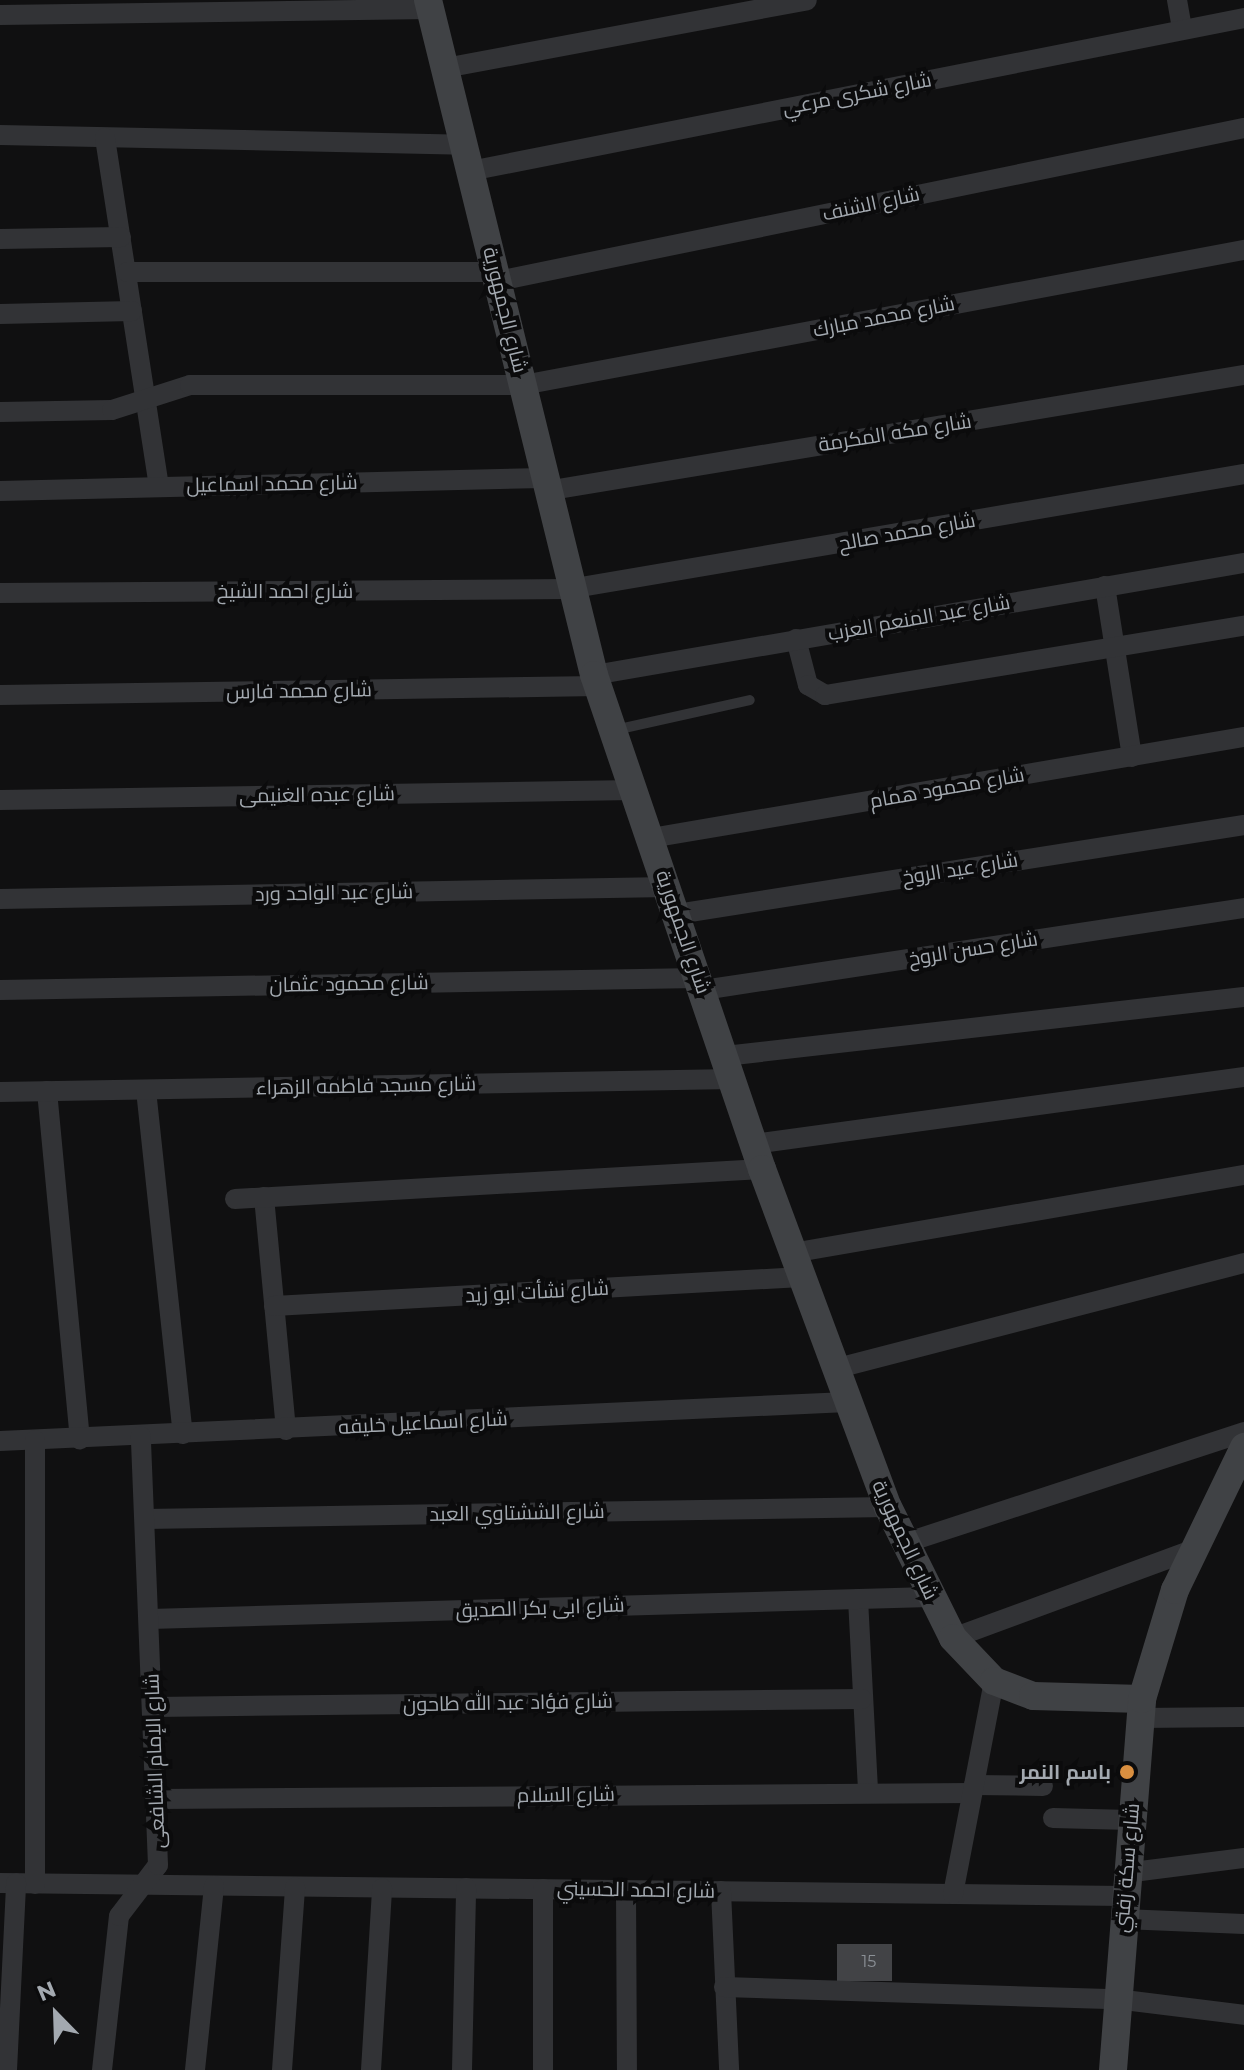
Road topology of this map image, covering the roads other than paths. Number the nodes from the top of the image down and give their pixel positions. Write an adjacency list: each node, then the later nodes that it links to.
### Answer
1 (807, 0): 7 (street)
2 (1177, 0): 6 (street)
3 (429, 5): 4 (street); 7 (street, شارع الجمهورية)
4 (0, 15)
5 (1244, 18): 6 (street, شارع شكرى مرعي)
6 (1182, 29): 11 (street, شارع شكرى مرعي)
7 (445, 68): 11 (street, شارع الجمهورية)
8 (1244, 128): 16 (street, شارع الشنف)
9 (0, 135): 10 (street, شارع شكرى مرعي)
10 (105, 138): 11 (street, شارع شكرى مرعي); 12 (street)
11 (467, 158): 16 (street, شارع الجمهورية)
12 (121, 237): 13 (street); 15 (street)
13 (0, 239)
14 (1244, 250): 20 (street, شارع محمد مبارك)
15 (127, 272): 16 (street, شارع الشنف); 17 (street)
16 (496, 276): 20 (street, شارع الجمهورية)
17 (132, 311): 18 (street); 21 (street)
18 (0, 314)
19 (1244, 375): 24 (street, شارع مكه المكرمة)
20 (523, 385): 21 (street, شارع محمد مبارك); 24 (street, شارع الجمهورية)
21 (147, 396): 22 (street, شارع محمد مبارك); 25 (street)
22 (0, 412)
23 (1244, 474): 29 (street, شارع محمد صالح)
24 (544, 484): 25 (street, شارع محمد اسماعيل); 29 (street, شارع الجمهورية)
25 (159, 487): 26 (street, شارع محمد اسماعيل)
26 (0, 491)
27 (1244, 563): 28 (street, شارع عبد المنعم العزب)
28 (1105, 586): 32 (street, شارع عبد المنعم العزب); 33 (street)
29 (569, 589): 30 (street, شارع احمد الشيخ); 34 (street, شارع الجمهورية)
30 (0, 593)
31 (1244, 626): 33 (street)
32 (796, 639): 33 (street); 34 (street, شارع عبد المنعم العزب)
33 (1114, 647): 39 (street)
34 (596, 680): 35 (street, شارع محمد فارس); 37 (street, شارع الجمهورية)
35 (0, 695)
36 (750, 700): 37 (lane)
37 (613, 730): 40 (street, شارع الجمهورية)
38 (1244, 737): 39 (street, شارع محمود همام)
39 (1132, 757): 43 (street, شارع محمود همام)
40 (634, 790): 41 (street, شارع عبده الغنيمى); 43 (street, شارع الجمهورية)
41 (0, 800)
42 (1244, 825): 45 (street, شارع عيد الروخ)
43 (651, 838): 45 (street, شارع الجمهورية)
44 (0, 899): 45 (street, شارع عبد الواحد ورد)
45 (672, 901): 47 (street, شارع الجمهورية)
46 (1244, 908): 47 (street, شارع حسن الروخ)
47 (701, 984): 48 (street, شارع محمود عثمان); 50 (street, شارع الجمهورية)
48 (0, 990)
49 (1244, 997): 50 (street, شارع مسجد فاطمه الزهراء)
50 (729, 1068): 52 (street, شارع مسجد فاطمه الزهراء); 55 (street, شارع الجمهورية)
51 (1244, 1077): 55 (street)
52 (146, 1090): 53 (street, شارع مسجد فاطمه الزهراء); 66 (street)
53 (47, 1091): 54 (street, شارع مسجد فاطمه الزهراء); 68 (street)
54 (0, 1092)
55 (758, 1156): 57 (street); 60 (street, شارع الجمهورية)
56 (1244, 1175): 60 (street, شارع نشأت ابو زيد)
57 (264, 1197): 58 (street); 61 (street)
58 (235, 1199)
59 (1244, 1263): 62 (street)
60 (796, 1265): 61 (street, شارع نشأت ابو زيد); 62 (street, شارع الجمهورية)
61 (274, 1306): 64 (street)
62 (834, 1369): 63 (street, شارع الجمهورية)
63 (847, 1402): 64 (street, شارع اسماعيل خليفه); 72 (street, شارع الجمهورية)
64 (286, 1430): 66 (street, شارع اسماعيل خليفه)
65 (1244, 1432): 74 (street)
66 (183, 1434): 67 (street, شارع اسماعيل خليفه)
67 (141, 1436): 68 (street, شارع اسماعيل خليفه); 73 (street, شارع الإمام الشافعى)
68 (80, 1439): 69 (street, شارع اسماعيل خليفه)
69 (35, 1440): 70 (street, شارع اسماعيل خليفه); 92 (street)
70 (0, 1441)
71 (1244, 1447): 75 (street, شارع سكة زفتي)
72 (888, 1507): 73 (street, شارع الششتاوي العبد); 74 (street, شارع الجمهورية)
73 (145, 1519): 78 (street, شارع الإمام الشافعى)
74 (905, 1543): 76 (street, شارع الجمهورية)
75 (1192, 1550): 79 (street); 83 (street, شارع سكة زفتي)
76 (930, 1597): 77 (street, شارع ابى بكر الصديق); 79 (street, شارع الجمهورية)
77 (858, 1599): 78 (street, شارع ابى بكر الصديق); 81 (street)
78 (150, 1619): 82 (street, شارع الإمام الشافعى)
79 (953, 1638): 80 (street, شارع الجمهورية)
80 (994, 1681): 83 (street, شارع الجمهورية); 86 (street)
81 (862, 1699): 82 (street, شارع فؤاد عبد الله طاحون); 87 (street)
82 (154, 1707): 88 (street, شارع الإمام الشافعى)
83 (1141, 1708): 84 (street); 90 (street, شارع سكة زفتي)
84 (1244, 1717)
85 (1043, 1786): 86 (street, شارع السلام)
86 (973, 1789): 87 (street, شارع السلام); 101 (street)
87 (868, 1793): 88 (street, شارع السلام)
88 (159, 1799): 93 (street, شارع الإمام الشافعى)
89 (1053, 1818): 90 (street)
90 (1130, 1820): 102 (street, شارع سكة زفتي)
91 (1244, 1858): 102 (street)
92 (17, 1883): 93 (street, شارع احمد الحسيني); 107 (street)
93 (147, 1885): 94 (street, شارع احمد الحسيني); 108 (street, شارع الإمام الشافعى)
94 (214, 1886): 95 (street, شارع احمد الحسيني); 109 (street)
95 (295, 1887): 96 (street, شارع احمد الحسيني); 110 (street)
96 (382, 1888): 97 (street, شارع احمد الحسيني); 111 (street)
97 (466, 1888): 98 (street, شارع احمد الحسيني); 112 (street)
98 (543, 1889): 99 (street, شارع احمد الحسيني); 113 (street)
99 (626, 1890): 100 (street, شارع احمد الحسيني); 114 (street)
100 (721, 1891): 101 (street, شارع احمد الحسيني); 104 (street)
101 (953, 1894): 102 (street, شارع احمد الحسيني)
102 (1124, 1896): 103 (street); 105 (street, شارع سكة زفتي)
103 (1244, 1924)
104 (724, 1987): 105 (street); 115 (street)
105 (1116, 1999): 106 (street); 117 (street, شارع سكة زفتي)
106 (1244, 2015)
107 (7, 2070)
108 (102, 2070)
109 (195, 2070)
110 (282, 2070)
111 (371, 2070)
112 (462, 2070)
113 (543, 2070)
114 (627, 2070)
115 (729, 2070)
116 (1105, 2070): 117 (street)
117 (1113, 2070)

